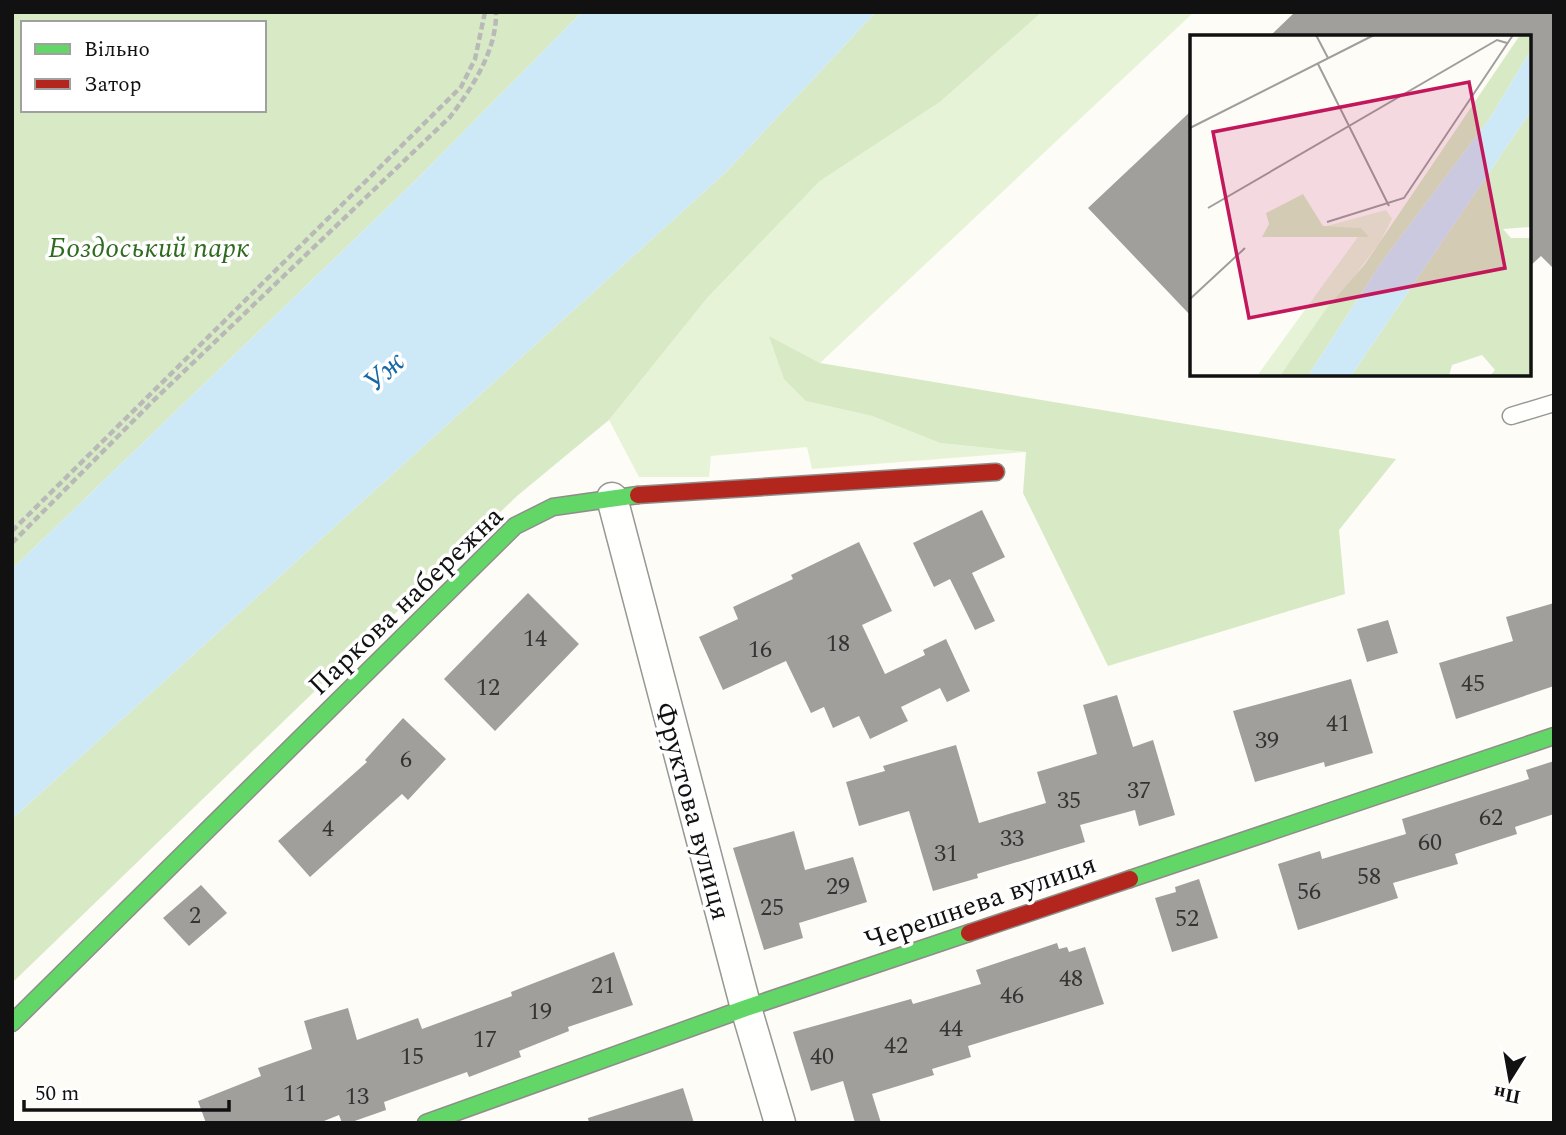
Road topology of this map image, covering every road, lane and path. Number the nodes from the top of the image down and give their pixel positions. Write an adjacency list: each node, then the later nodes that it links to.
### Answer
1 (485, 12): 7 (path)
2 (496, 12): 8 (path)
3 (1554, 403): 4 (lane)
4 (1511, 416)
5 (996, 472): 6 (street, Паркова набережна)
6 (612, 498): 10 (street, Фруктова вулиця); 11 (street, Паркова набережна)
7 (12, 531)
8 (12, 543)
9 (1554, 736): 10 (street, Черешнева вулиця)
10 (746, 1008): 12 (street, Черешнева вулиця); 13 (street, Фруктова вулиця)
11 (12, 1023)
12 (426, 1123)
13 (780, 1123)

